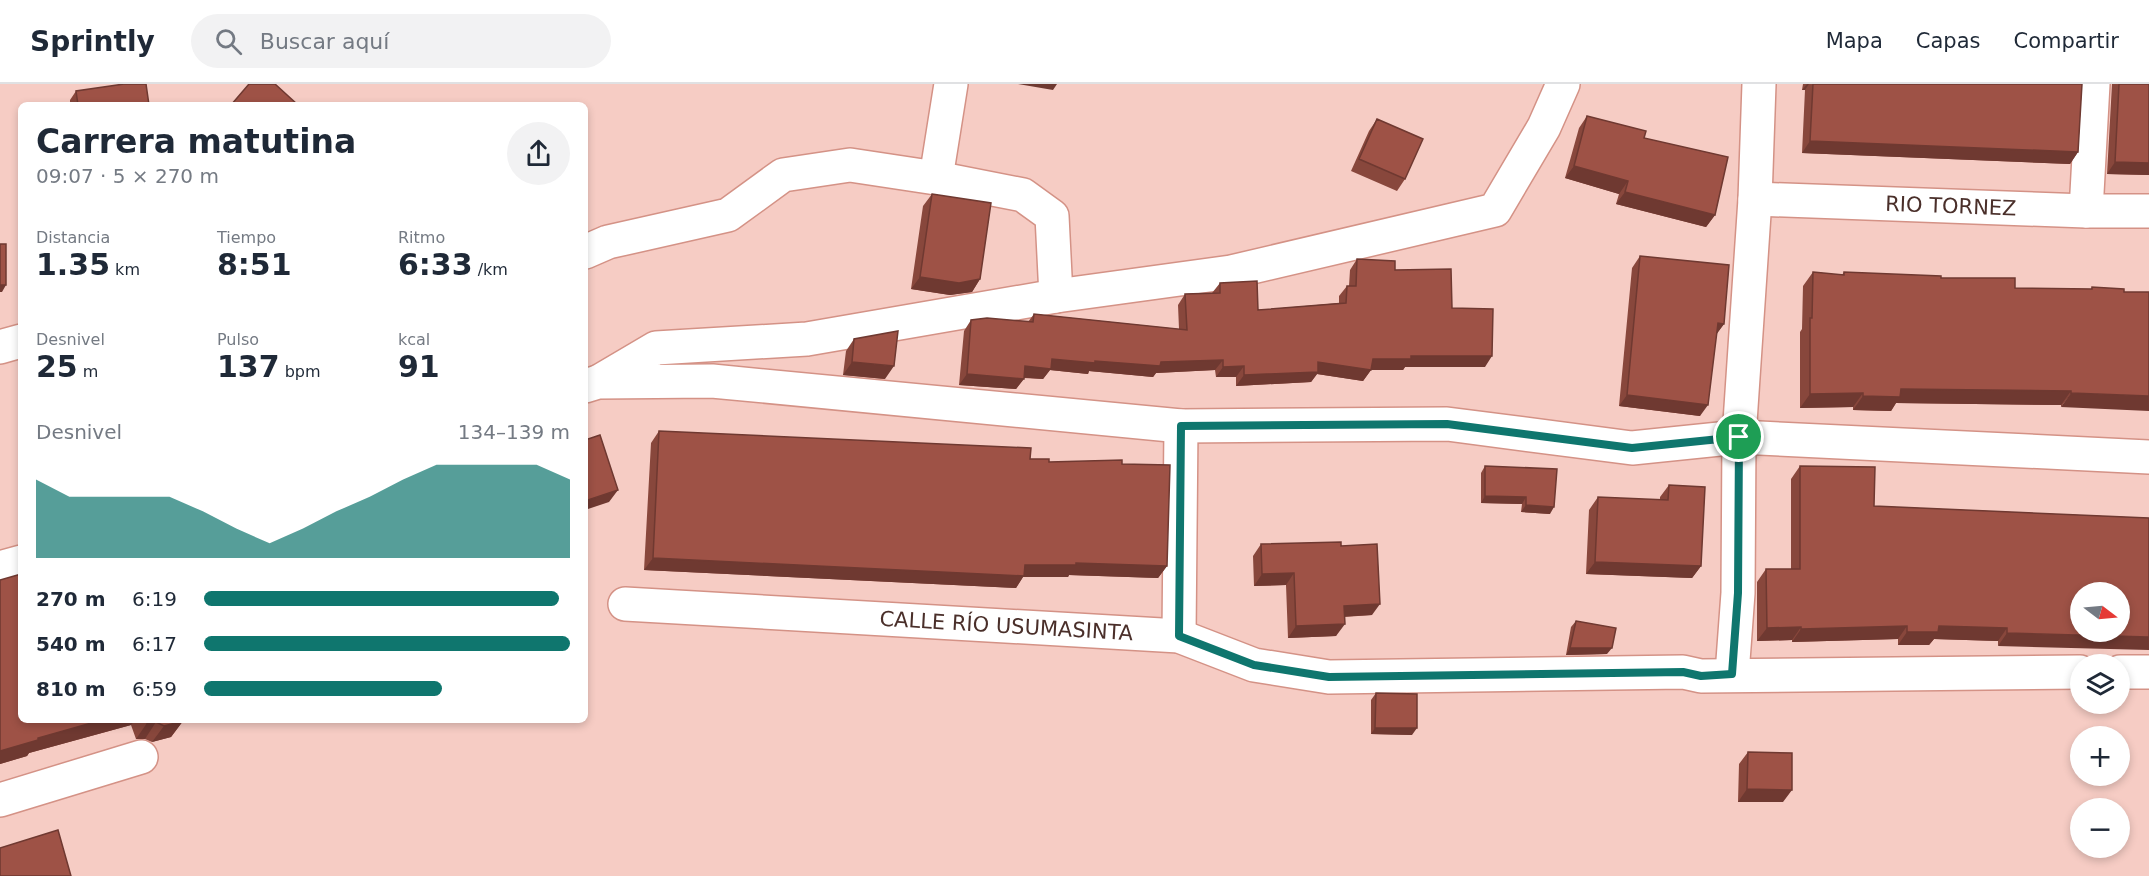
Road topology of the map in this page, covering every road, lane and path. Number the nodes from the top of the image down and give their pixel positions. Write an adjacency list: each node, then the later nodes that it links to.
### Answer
1 (951, 84): 5 (street)
2 (1563, 84): 10 (street)
3 (1759, 84): 6 (street)
4 (2093, 84): 8 (street)
5 (936, 177): 9 (street); 10 (street)
6 (1755, 199): 8 (street, RIO TORNEZ); 15 (street)
7 (2149, 210): 8 (street, RIO TORNEZ)
8 (2086, 211)
9 (588, 251)
10 (1056, 296): 13 (street)
11 (18, 341): 12 (street)
12 (0, 347)
13 (592, 384): 14 (street)
14 (1181, 426): 15 (street); 20 (street)
15 (1739, 437): 16 (street); 24 (street)
16 (2149, 457)
17 (18, 563): 18 (street)
18 (0, 568)
19 (626, 604): 20 (street, CALLE RÍO USUMASINTA)
20 (1179, 636): 24 (street, CALLE RÍO USUMASINTA)
21 (2070, 672): 24 (street, CALLE RÍO USUMASINTA)
22 (2130, 672): 23 (street)
23 (2149, 672)
24 (1732, 674)
25 (141, 757): 26 (street)
26 (0, 800)

